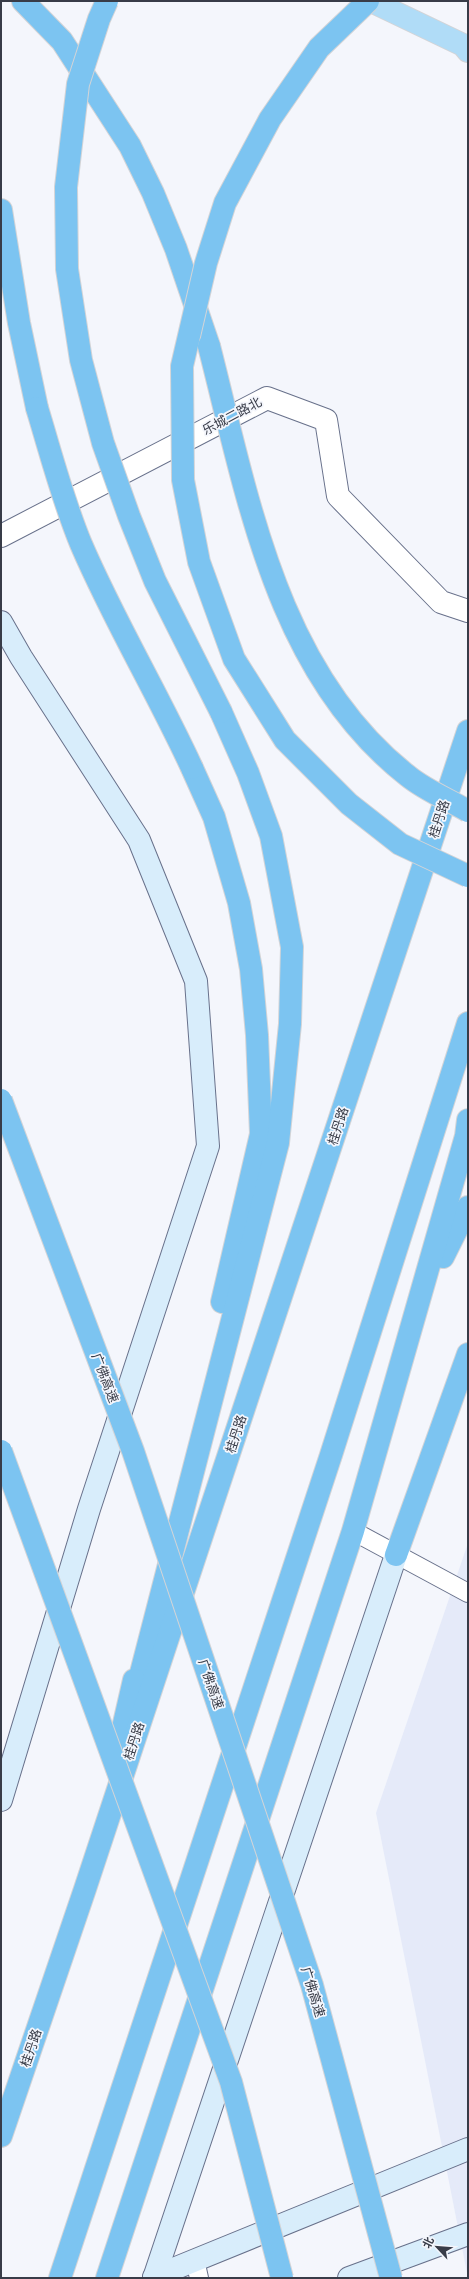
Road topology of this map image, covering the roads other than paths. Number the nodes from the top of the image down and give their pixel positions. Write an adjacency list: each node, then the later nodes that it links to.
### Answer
1 (23, 1): 11 (highway, bridge)
2 (107, 1): 24 (highway, bridge)
3 (368, 1): 12 (highway, bridge)
4 (371, 1): 5 (main road)
5 (468, 51)
6 (1, 210): 24 (highway, bridge)
7 (1, 536): 8 (street, 乐城二路北)
8 (468, 611)
9 (1, 622): 23 (street)
10 (468, 731): 24 (highway, 桂丹路, bridge)
11 (468, 811)
12 (468, 876)
13 (468, 1023): 29 (highway)
14 (1, 1100): 34 (highway, 广佛高速, bridge)
15 (467, 1129): 17 (highway)
16 (468, 1207): 17 (highway)
17 (418, 1308): 20 (highway)
18 (468, 1354): 21 (highway)
19 (1, 1451): 32 (highway, bridge)
20 (353, 1531): 21 (lane); 30 (highway)
21 (396, 1555): 22 (lane); 31 (street)
22 (468, 1593)
23 (1, 1800)
24 (85, 1889): 25 (highway, 桂丹路)
25 (1, 2136)
26 (468, 2149): 28 (street)
27 (468, 2234): 33 (street)
28 (197, 2269): 31 (street)
29 (60, 2278)
30 (107, 2278)
31 (154, 2278)
32 (282, 2278)
33 (349, 2278)
34 (391, 2278)

